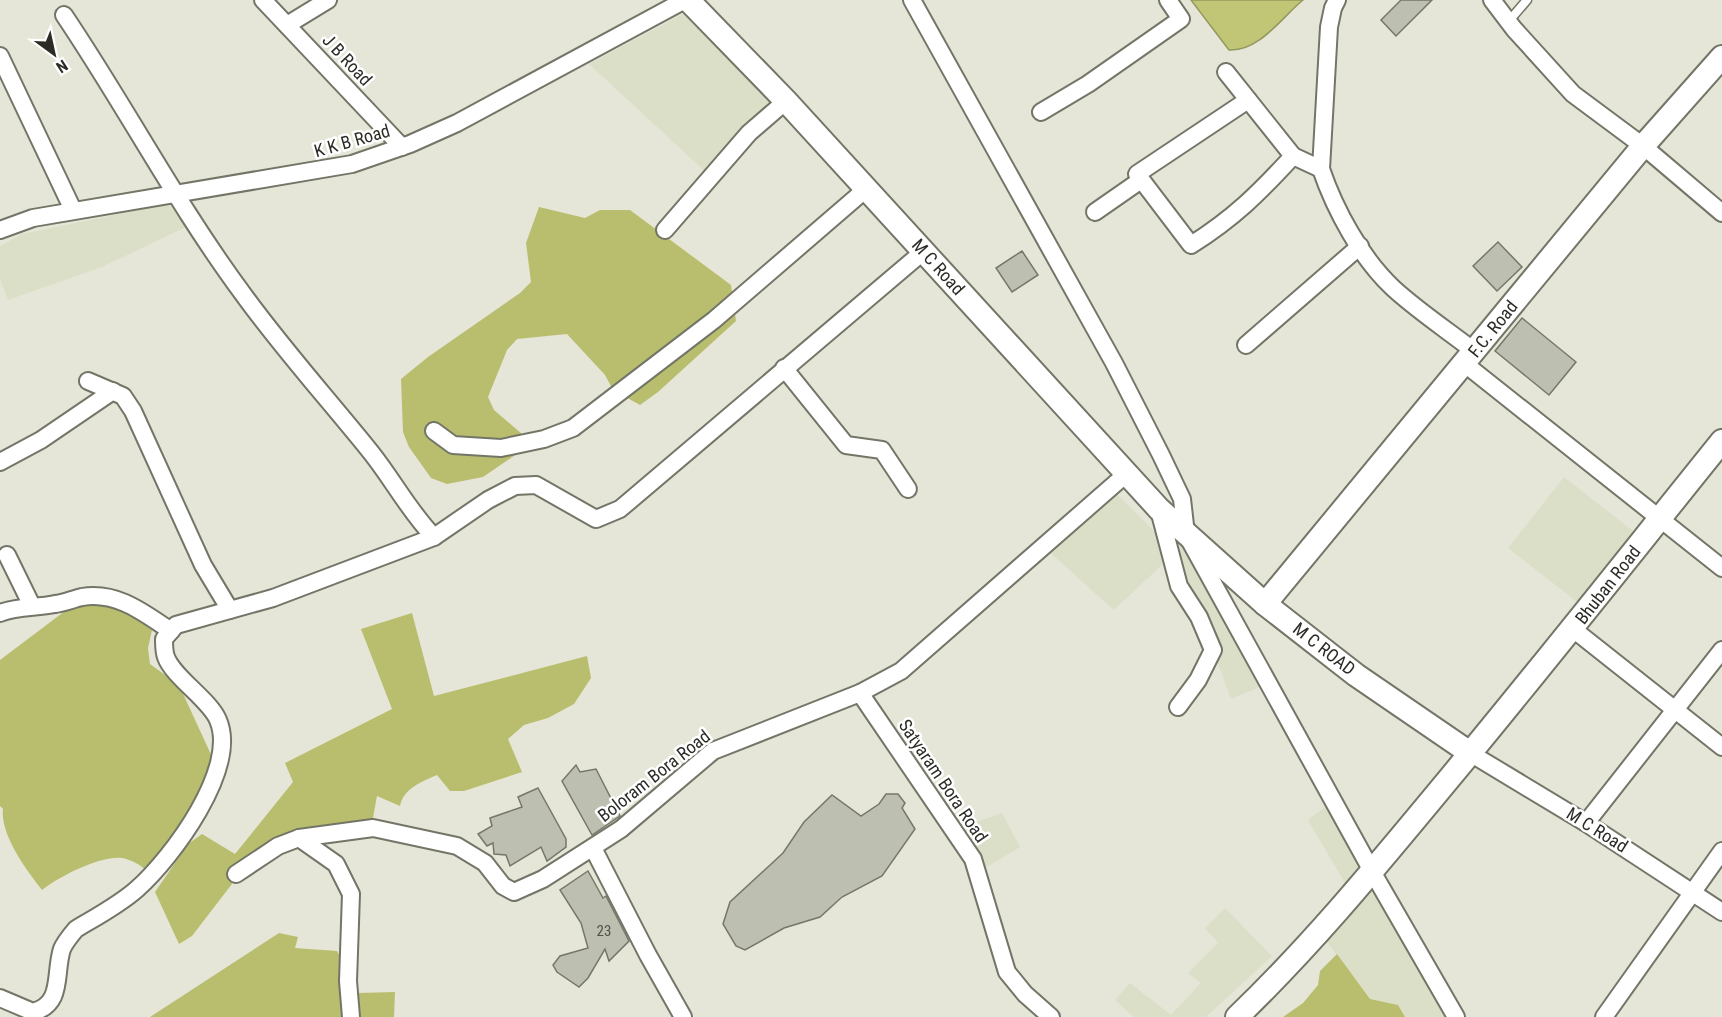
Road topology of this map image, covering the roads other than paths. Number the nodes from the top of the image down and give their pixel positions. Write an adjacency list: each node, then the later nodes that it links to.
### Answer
1 (263, 0): 11 (street, J B Road)
2 (328, 0): 11 (street)
3 (686, 0): 15 (street, M C Road); 19 (street, K K B Road)
4 (912, 0): 44 (street)
5 (1168, 0): 17 (street)
6 (1337, 0): 21 (street)
7 (1492, 0): 10 (street)
8 (1527, 0): 10 (lane)
9 (64, 15): 24 (street)
10 (1508, 21): 18 (street)
11 (287, 25): 19 (street, J B Road)
12 (0, 56): 25 (street)
13 (1722, 57): 18 (street, F.C. Road)
14 (1226, 72): 16 (street)
15 (786, 100): 23 (street, M C Road); 29 (street)
16 (1248, 100): 20 (street); 22 (street)
17 (1041, 112)
18 (1643, 146): 27 (street); 33 (street, F.C. Road)
19 (402, 147): 24 (street, K K B Road)
20 (1293, 156): 21 (street); 22 (street)
21 (1321, 169): 30 (street)
22 (1141, 180): 26 (street)
23 (866, 189): 31 (street, M C Road); 37 (street)
24 (175, 194): 25 (street, K K B Road); 45 (street)
25 (74, 210): 28 (street, K K B Road)
26 (1095, 212)
27 (1722, 213)
28 (0, 230)
29 (665, 230)
30 (1360, 246): 32 (street); 33 (street)
31 (924, 251): 34 (street); 40 (street, M C Road)
32 (1246, 345)
33 (1469, 358): 43 (street); 48 (street, F.C. Road)
34 (784, 368): 41 (street); 45 (street)
35 (88, 381): 36 (street)
36 (113, 391): 39 (street); 50 (street)
37 (434, 431)
38 (1722, 441): 43 (street, Bhuban Road)
39 (0, 462)
40 (1125, 475): 42 (street, M C Road); 55 (street, Boloram Bora Road)
41 (908, 489)
42 (1159, 509): 44 (street, M C Road); 56 (street)
43 (1658, 520): 47 (street); 52 (street, Bhuban Road)
44 (1186, 534): 48 (street, M C ROAD); 64 (street)
45 (434, 537): 50 (street)
46 (7, 555): 49 (street)
47 (1722, 568)
48 (1265, 603): 59 (street, M C ROAD)
49 (32, 606): 51 (street); 53 (street)
50 (230, 610): 53 (street)
51 (0, 613)
52 (1573, 629): 57 (street); 59 (street, Bhuban Road)
53 (171, 631): 68 (street)
54 (1722, 650): 57 (street)
55 (860, 693): 62 (street, Boloram Bora Road); 71 (street, Satyaram Bora Road)
56 (1178, 707)
57 (1676, 710): 58 (street); 60 (street)
58 (1722, 747)
59 (1470, 753): 60 (street, M C Road); 64 (street, Bhuban Road)
60 (1586, 823): 66 (street, M C Road)
61 (299, 838): 62 (street, Boloram Bora Road); 65 (street, Boloram Bora Road); 69 (street)
62 (593, 848): 70 (street)
63 (1722, 852): 66 (street)
64 (1372, 873): 72 (street, Bhuban Road); 73 (street)
65 (237, 874)
66 (1694, 892): 67 (street, M C Road); 74 (street)
67 (1722, 912)
68 (0, 998)
69 (351, 1017)
70 (683, 1017)
71 (1051, 1017)
72 (1237, 1017)
73 (1456, 1017)
74 (1604, 1017)

